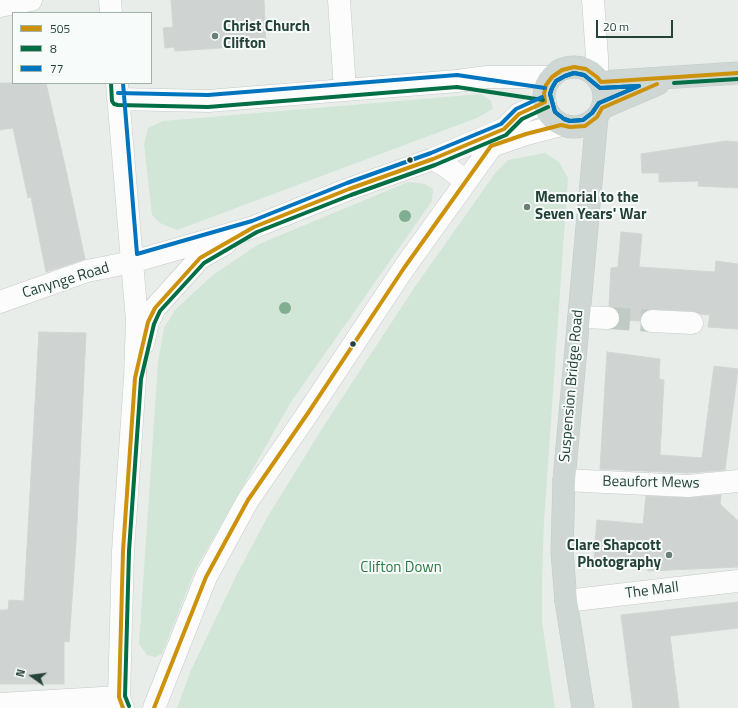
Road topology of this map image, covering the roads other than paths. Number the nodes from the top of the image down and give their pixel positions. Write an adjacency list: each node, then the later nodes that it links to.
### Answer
1 (31, 0): 5 (street)
2 (110, 0): 6 (street)
3 (339, 0): 10 (street)
4 (593, 0): 9 (street)
5 (0, 6)
6 (111, 12)
7 (738, 73): 8 (main road)
8 (670, 78): 9 (main road); 13 (main road)
9 (599, 79): 12 (main road); 13 (main road)
10 (345, 90): 11 (street); 12 (street)
11 (118, 91): 21 (street)
12 (547, 91): 14 (main road); 15 (street)
13 (600, 113): 14 (main road); 18 (main road, Suspension Bridge Road)
14 (566, 126): 16 (street); 18 (main road)
15 (504, 129): 16 (street); 17 (street)
16 (491, 146): 19 (street)
17 (433, 159): 19 (street); 20 (street)
18 (592, 171): 23 (main road, Suspension Bridge Road)
19 (466, 181): 34 (street)
20 (254, 227): 21 (street, Canynge Road); 27 (street)
21 (132, 262): 22 (street, Canynge Road); 27 (street)
22 (0, 302)
23 (578, 317): 24 (street); 28 (main road, Suspension Bridge Road)
24 (608, 318)
25 (652, 321): 26 (street)
26 (692, 323)
27 (135, 378): 32 (street)
28 (564, 480): 29 (street, Beaufort Mews); 31 (main road, Suspension Bridge Road)
29 (738, 481)
30 (738, 581): 31 (street, The Mall)
31 (566, 601): 35 (main road, Suspension Bridge Road)
32 (121, 703): 33 (street)
33 (0, 704)
34 (154, 708)
35 (582, 708)

